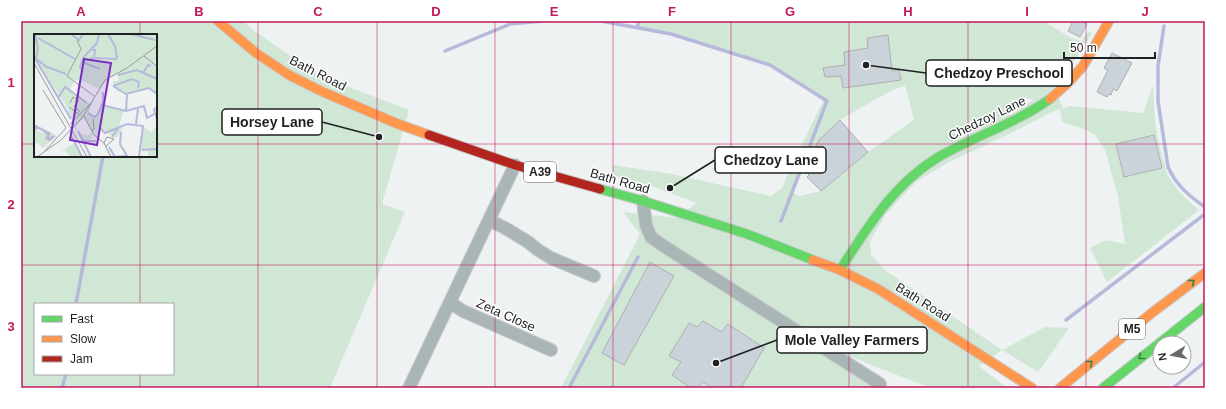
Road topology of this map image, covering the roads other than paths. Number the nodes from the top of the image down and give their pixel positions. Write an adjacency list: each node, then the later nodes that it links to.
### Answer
1 (218, 21): 3 (main road, Bath Road / A39)
2 (1109, 21): 6 (main road, Chedzoy Lane)
3 (515, 165): 4 (main road, Bath Road / A39); 5 (street)
4 (643, 201): 6 (main road, Bath Road / A39); 12 (street)
5 (489, 220): 8 (street); 9 (street)
6 (840, 270): 14 (main road, Bath Road / A39)
7 (1205, 273): 15 (main road, M5, one-way to 7)
8 (594, 276)
9 (451, 303): 11 (street, Zeta Close); 13 (street)
10 (1205, 307): 16 (main road, M5, one-way to 16)
11 (551, 350)
12 (880, 384)
13 (409, 388)
14 (1032, 388)
15 (1060, 388)
16 (1103, 388)

